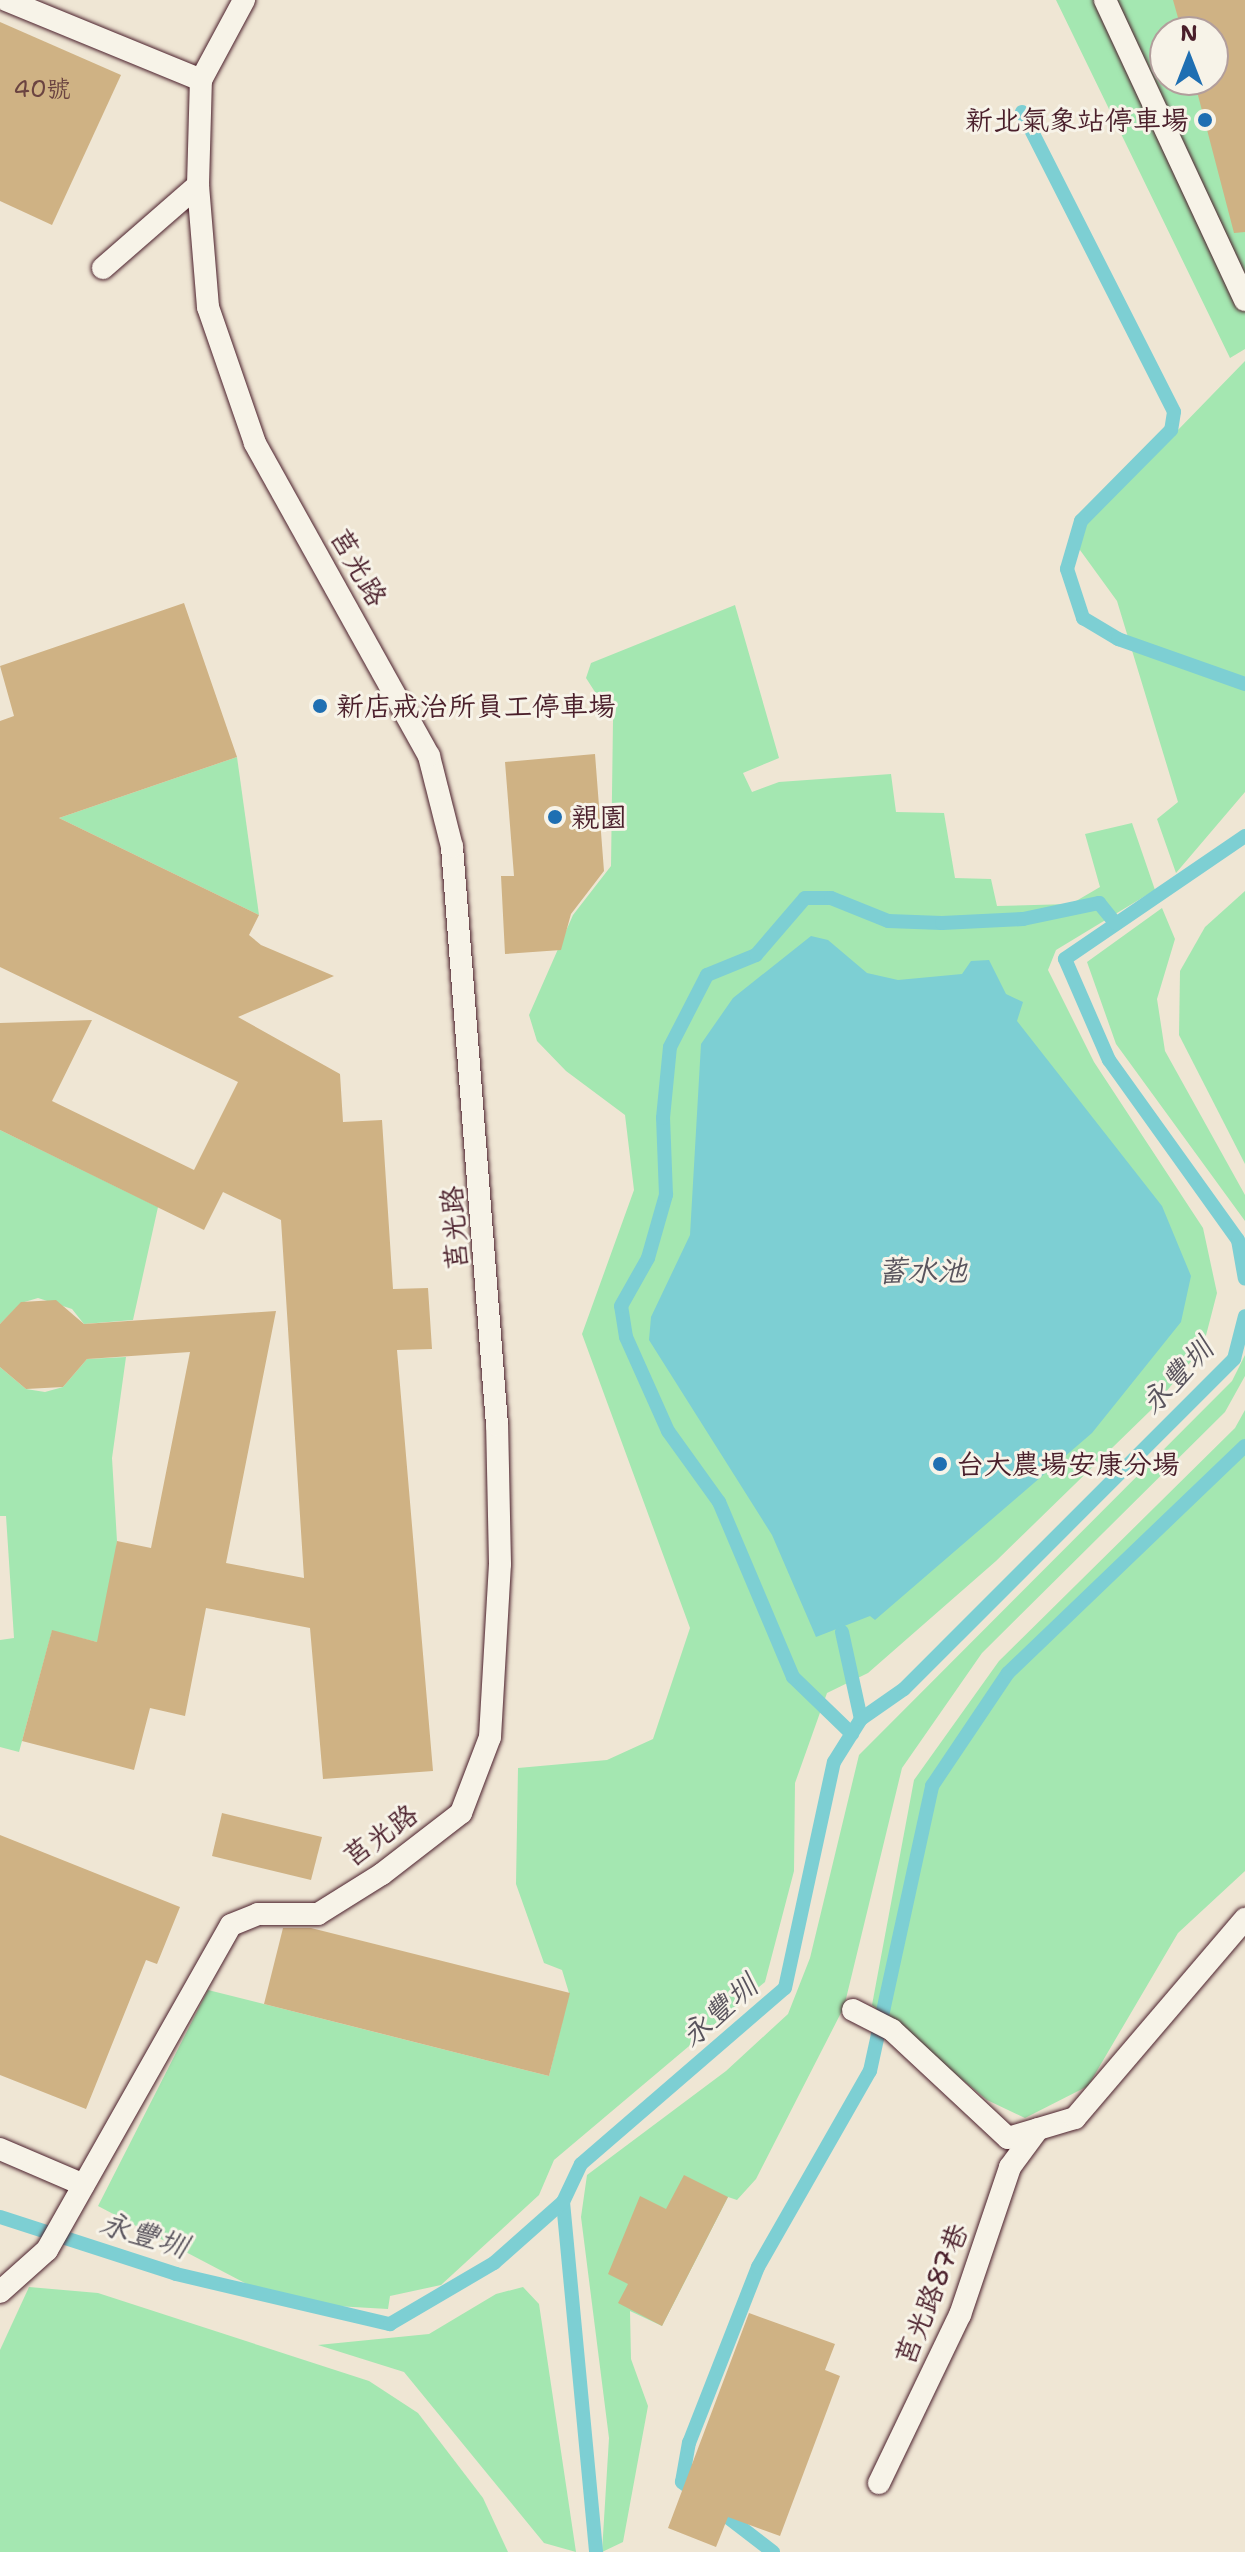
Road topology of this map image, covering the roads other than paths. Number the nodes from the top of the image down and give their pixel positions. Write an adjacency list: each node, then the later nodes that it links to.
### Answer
1 (6, 0): 4 (lane)
2 (244, 0): 4 (lane, 莒光路)
3 (1105, 0): 7 (lane)
4 (201, 80): 5 (lane, 莒光路)
5 (198, 185): 6 (lane); 12 (lane, 莒光路)
6 (103, 268)
7 (1245, 300)
8 (1245, 1919): 10 (lane)
9 (853, 2010): 10 (lane)
10 (1038, 2129): 14 (lane, 莒光路87巷)
11 (0, 2149): 12 (lane)
12 (84, 2185): 13 (lane, 莒光路)
13 (0, 2292)
14 (879, 2483)

